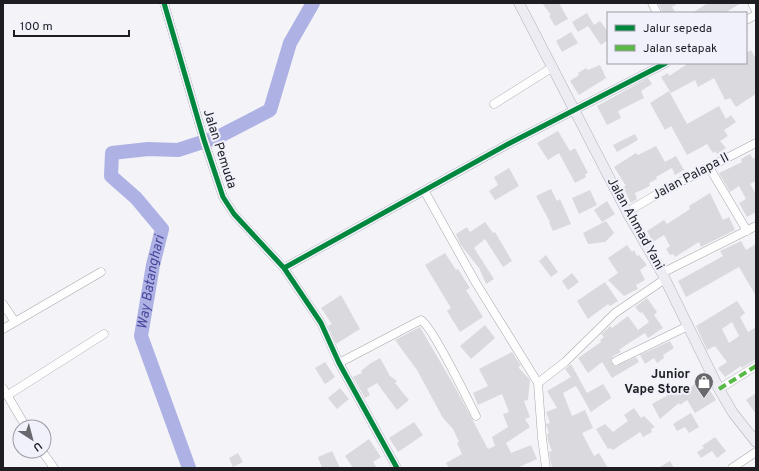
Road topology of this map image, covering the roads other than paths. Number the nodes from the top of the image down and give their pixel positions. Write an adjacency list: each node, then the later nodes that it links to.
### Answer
1 (164, 3): 19 (street, Jalan Pemuda)
2 (519, 3): 10 (main road, Jalan Ahmad Yani)
3 (652, 3): 6 (street)
4 (752, 3): 5 (street)
5 (756, 11)
6 (656, 12)
7 (756, 15): 8 (street)
8 (747, 20)
9 (664, 64): 12 (street)
10 (553, 67): 11 (street); 12 (main road, Jalan Ahmad Yani)
11 (494, 104)
12 (575, 110): 15 (street); 16 (main road, Jalan Ahmad Yani)
13 (756, 143): 14 (street, Jalan Palapa II)
14 (709, 167): 16 (street, Jalan Palapa II); 18 (street)
15 (424, 192): 19 (street); 30 (street)
16 (627, 212): 21 (main road, Jalan Ahmad Yani)
17 (756, 226): 18 (street)
18 (747, 231): 21 (street)
19 (284, 268): 28 (street, Jalan Pemuda)
20 (100, 272): 23 (street)
21 (663, 276): 24 (main road, Jalan Ahmad Yani); 30 (street)
22 (3, 304): 23 (street)
23 (15, 322): 25 (street)
24 (688, 326): 27 (street); 32 (main road, Jalan Ahmad Yani)
25 (3, 330)
26 (104, 334): 33 (street)
27 (616, 361)
28 (339, 363): 34 (street); 40 (street, Jalan Pemuda)
29 (756, 366): 32 (street)
30 (538, 383): 41 (street)
31 (3, 388): 33 (street)
32 (719, 389): 36 (main road, Jalan Ahmad Yani)
33 (8, 395): 35 (street)
34 (476, 416)
35 (22, 419)
36 (756, 442)
37 (756, 452): 42 (street)
38 (48, 459): 39 (street)
39 (54, 468)
40 (397, 468)
41 (546, 468)
42 (732, 468)

